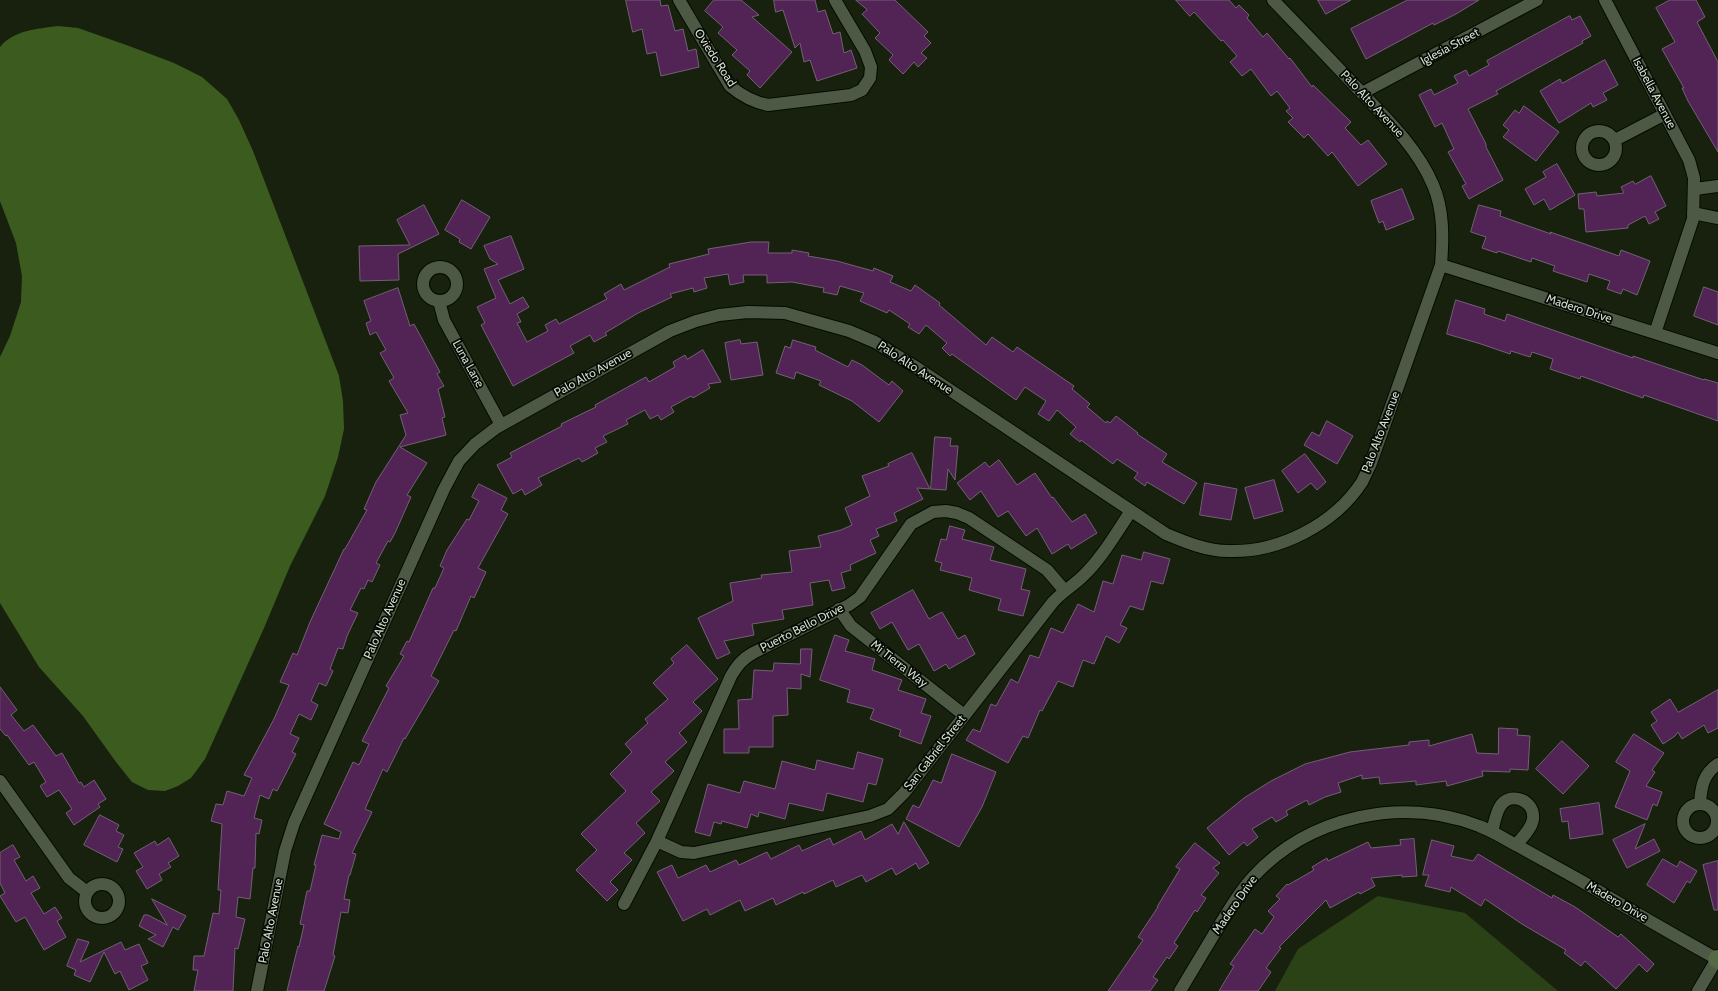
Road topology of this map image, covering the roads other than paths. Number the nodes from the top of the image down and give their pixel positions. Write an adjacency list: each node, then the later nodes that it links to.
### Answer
1 (679, 0): 2 (street, Oviedo Road)
2 (834, 0)
3 (1273, 0): 6 (street, Palo Alto Avenue)
4 (1537, 0): 6 (street, Iglesia Street)
5 (1606, 0): 7 (street, Isabella Avenue)
6 (1362, 93): 13 (street, Palo Alto Avenue)
7 (1665, 114): 8 (street); 10 (street, Isabella Avenue)
8 (1615, 140)
9 (1718, 186): 10 (street)
10 (1695, 189): 11 (street, Isabella Avenue)
11 (1693, 214): 12 (street); 15 (street, Isabella Avenue)
12 (1718, 218)
13 (1441, 266): 15 (street, Madero Drive); 18 (street, Palo Alto Avenue)
14 (439, 301): 17 (street, Luna Lane)
15 (1655, 333): 16 (street, Madero Drive)
16 (1718, 353)
17 (501, 425): 18 (street, Palo Alto Avenue); 31 (street, Palo Alto Avenue)
18 (1131, 512): 19 (street, San Gabriel Street)
19 (1065, 591): 20 (street, Puerto Bello Drive); 21 (street, San Gabriel Street)
20 (839, 609): 21 (street, Mi Tierra Way); 26 (street, Puerto Bello Drive)
21 (964, 715): 26 (street, San Gabriel Street)
22 (1718, 764): 24 (street)
23 (0, 780): 28 (street)
24 (1700, 804)
25 (1492, 832): 27 (street, Madero Drive); 27 (street); 32 (street, Madero Drive)
26 (657, 841): 29 (street, Puerto Bello Drive)
27 (1516, 845): 30 (street, Madero Drive)
28 (87, 892)
29 (624, 904)
30 (1717, 959): 33 (street)
31 (257, 991)
32 (1180, 991)
33 (1698, 991)

